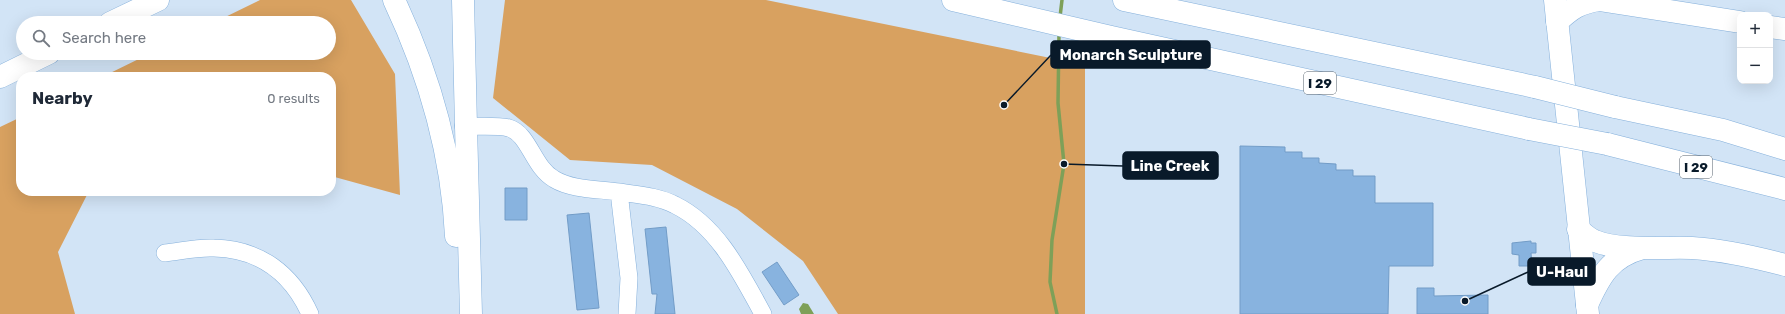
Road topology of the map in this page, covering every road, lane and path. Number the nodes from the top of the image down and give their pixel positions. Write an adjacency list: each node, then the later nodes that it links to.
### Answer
1 (158, 0): 8 (main road)
2 (394, 0): 25 (main road)
3 (463, 0): 15 (main road)
4 (953, 0): 17 (main road, I 29, bridge)
5 (1124, 0): 16 (main road, bridge)
6 (1555, 0): 9 (main road)
7 (1599, 0): 9 (main road); 10 (main road)
8 (125, 16)
9 (1557, 22): 19 (main road)
10 (1737, 22)
11 (1773, 27): 12 (main road)
12 (1785, 29)
13 (35, 60): 14 (main road)
14 (0, 77)
15 (466, 126): 18 (street); 26 (main road)
16 (1785, 149)
17 (1785, 189)
18 (619, 192): 27 (street); 28 (street)
19 (1578, 229): 20 (main road); 23 (main road)
20 (1644, 248): 22 (main road); 23 (main road)
21 (166, 253): 24 (street)
22 (1785, 265)
23 (1587, 310)
24 (310, 314)
25 (460, 314)
26 (471, 314)
27 (627, 314)
28 (763, 314)

